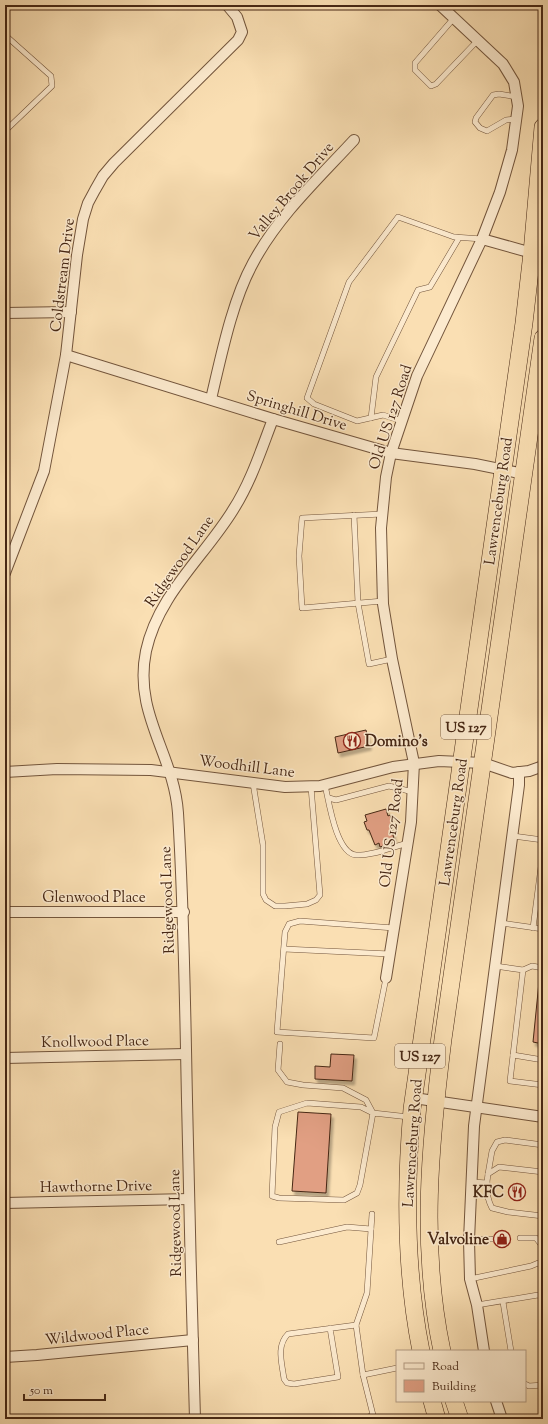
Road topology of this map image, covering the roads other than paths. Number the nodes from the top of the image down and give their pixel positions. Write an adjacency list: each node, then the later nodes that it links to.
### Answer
1 (227, 5): 14 (street, Coldstream Drive)
2 (440, 5): 3 (street, Old US 127 Road)
3 (454, 18): 5 (street, Old US 127 Road); 5 (lane)
4 (5, 35): 9 (lane)
5 (478, 40): 6 (street, Old US 127 Road)
6 (517, 97): 7 (street, Old US 127 Road); 7 (lane)
7 (517, 119): 12 (street, Old US 127 Road)
8 (543, 127): 13 (highway, Lawrenceburg Road / US 127)
9 (5, 131)
10 (354, 140): 18 (street, Valley Brook Drive)
11 (459, 238): 12 (lane); 19 (lane); 19 (lane)
12 (482, 239): 13 (street); 21 (street, Old US 127 Road)
13 (538, 254): 23 (highway, Lawrenceburg Road / US 127)
14 (71, 312): 15 (street); 17 (street, Coldstream Drive)
15 (5, 313)
16 (543, 338): 24 (highway, Lawrenceburg Road / US 127)
17 (66, 355): 18 (street, Springhill Drive); 27 (street, Coldstream Drive)
18 (211, 399): 20 (street, Springhill Drive)
19 (370, 418): 21 (lane)
20 (273, 419): 22 (street, Springhill Drive); 36 (street, Ridgewood Lane)
21 (402, 421): 22 (street, Old US 127 Road)
22 (391, 453): 23 (street, Springhill Drive); 25 (street, Old US 127 Road)
23 (503, 470): 24 (street, Springhill Drive); 31 (highway, Lawrenceburg Road / US 127)
24 (524, 474): 33 (highway, Lawrenceburg Road / US 127)
25 (382, 514): 26 (lane); 28 (street, Old US 127 Road)
26 (354, 515): 29 (lane); 29 (lane)
27 (5, 574)
28 (383, 601): 29 (lane); 30 (street, Old US 127 Road)
29 (358, 603): 30 (lane)
30 (392, 659): 32 (street, Old US 127 Road)
31 (461, 761): 32 (street, Woodhill Lane); 33 (street, Woodhill Lane); 65 (highway, Lawrenceburg Road / US 127)
32 (414, 763): 39 (street, Woodhill Lane); 41 (street, Old US 127 Road)
33 (483, 763): 37 (street, Woodhill Lane); 66 (highway, Lawrenceburg Road / US 127)
34 (543, 766): 37 (street)
35 (5, 772): 36 (street, Woodhill Lane)
36 (169, 772): 38 (street, Woodhill Lane); 48 (street, Ridgewood Lane)
37 (519, 772): 43 (street)
38 (253, 783): 40 (street, Woodhill Lane); 40 (lane)
39 (325, 785): 40 (street, Woodhill Lane); 42 (lane)
40 (311, 787)
41 (413, 792): 42 (lane); 45 (street, Old US 127 Road)
42 (328, 798): 45 (lane)
43 (513, 836): 44 (lane); 49 (street)
44 (543, 840)
45 (408, 843): 50 (street, Old US 127 Road)
46 (541, 867): 51 (lane)
47 (5, 912): 48 (street, Glenwood Place)
48 (184, 912): 60 (street, Ridgewood Lane)
49 (501, 923): 51 (lane); 55 (street)
50 (394, 928): 53 (lane); 54 (street, Old US 127 Road)
51 (533, 928): 52 (lane)
52 (543, 929)
53 (284, 949): 54 (lane); 58 (lane)
54 (390, 954): 58 (street, Old US 127 Road)
55 (496, 966): 57 (lane); 67 (street)
56 (543, 968): 57 (lane)
57 (523, 970): 61 (lane)
58 (386, 978)
59 (280, 1044): 68 (lane)
60 (186, 1054): 62 (street, Knollwood Place); 76 (street, Ridgewood Lane)
61 (513, 1055): 63 (lane); 64 (lane)
62 (5, 1058)
63 (543, 1060)
64 (543, 1085)
65 (414, 1098): 66 (street); 70 (highway, Lawrenceburg Road / US 127)
66 (435, 1101): 67 (street); 95 (highway, Lawrenceburg Road / US 127)
67 (476, 1107): 69 (street); 74 (street)
68 (373, 1113): 68 (lane); 70 (lane)
69 (543, 1117)
70 (412, 1118): 94 (highway, Lawrenceburg Road / US 127)
71 (543, 1145): 73 (lane)
72 (543, 1172): 73 (lane)
73 (488, 1174): 75 (lane)
74 (472, 1182): 75 (lane); 83 (street)
75 (487, 1183): 79 (lane)
76 (189, 1199): 77 (street, Hawthorne Drive); 93 (street, Ridgewood Lane)
77 (5, 1203)
78 (372, 1214): 80 (lane)
79 (543, 1216)
80 (371, 1230): 84 (lane); 91 (lane)
81 (520, 1238): 85 (lane)
82 (491, 1239): 83 (lane)
83 (469, 1240): 87 (street)
84 (279, 1242)
85 (543, 1247)
86 (543, 1261): 87 (lane)
87 (470, 1279): 90 (street)
88 (543, 1297): 89 (lane)
89 (503, 1302): 90 (lane); 97 (lane)
90 (477, 1305): 96 (street)
91 (356, 1324): 92 (lane); 100 (lane)
92 (330, 1328): 92 (lane)
93 (193, 1340): 98 (street, Wildwood Place); 107 (street, Ridgewood Lane)
94 (421, 1350)
95 (442, 1350)
96 (484, 1350)
97 (511, 1350)
98 (5, 1357)
99 (396, 1368): 100 (lane)
100 (363, 1375): 106 (lane)
101 (526, 1384): 102 (lane)
102 (543, 1385)
103 (432, 1402): 109 (highway)
104 (454, 1402): 110 (highway)
105 (496, 1402): 111 (street)
106 (373, 1417): 108 (lane)
107 (195, 1419)
108 (363, 1419)
109 (437, 1419)
110 (460, 1419)
111 (502, 1419)

